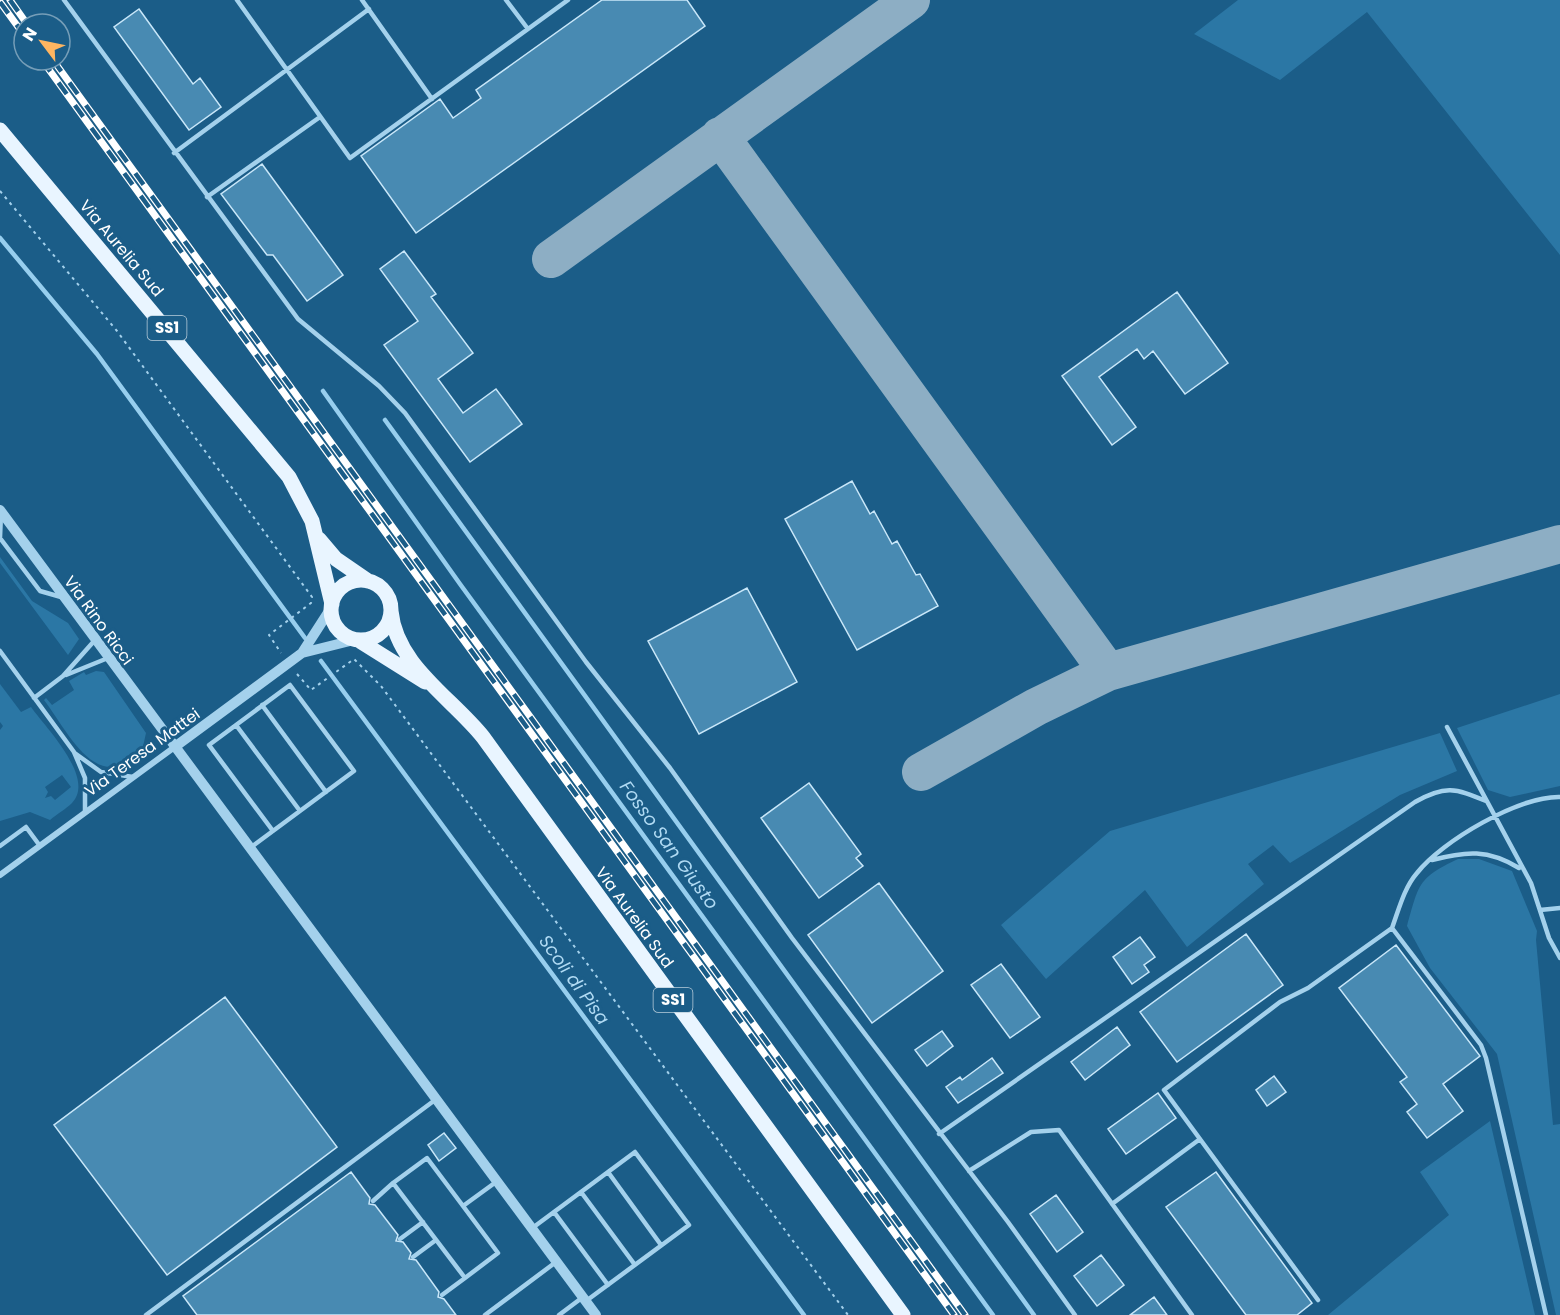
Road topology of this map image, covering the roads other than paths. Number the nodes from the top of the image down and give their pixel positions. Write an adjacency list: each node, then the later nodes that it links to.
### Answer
1 (64, 0): 12 (lane)
2 (237, 0): 8 (lane)
3 (362, 0): 6 (lane)
4 (506, 0): 7 (lane)
5 (568, 0): 7 (lane)
6 (369, 9): 8 (lane); 9 (lane)
7 (528, 29): 9 (lane)
8 (287, 70): 10 (lane); 12 (lane)
9 (432, 99): 10 (lane)
10 (320, 117): 13 (lane)
11 (0, 130): 15 (main road, Via Aurelia Sud / SS1)
12 (174, 153): 13 (lane)
13 (207, 197): 52 (lane)
14 (0, 511): 17 (street, Via Rino Ricci); 17 (lane)
15 (317, 536): 16 (main road, SS1); 18 (main road, SS1)
16 (370, 582): 18 (main road); 19 (main road, SS1)
17 (65, 598): 20 (street, Via Rino Ricci)
18 (332, 606): 21 (main road, SS1); 23 (street)
19 (391, 611): 21 (main road); 26 (main road, SS1)
20 (95, 639): 24 (street, Via Rino Ricci); 25 (lane)
21 (356, 640): 23 (street); 26 (main road, SS1)
22 (0, 651): 27 (lane)
23 (302, 653): 31 (street, Via Teresa Mattei)
24 (108, 657): 25 (lane); 31 (street, Via Rino Ricci)
25 (63, 676): 27 (lane)
26 (439, 690): 80 (main road, Via Aurelia Sud / SS1)
27 (34, 698): 32 (lane)
28 (262, 705): 29 (lane); 34 (lane); 34 (lane)
29 (236, 725): 37 (lane); 40 (lane)
30 (1447, 727): 36 (lane)
31 (176, 746): 33 (street, Via Teresa Mattei); 43 (street, Via Rino Ricci)
32 (74, 752): 33 (lane); 38 (lane)
33 (133, 777): 38 (street, Via Teresa Mattei)
34 (326, 792): 37 (lane)
35 (1560, 797): 39 (lane)
36 (1486, 801): 39 (lane); 52 (lane)
37 (300, 811): 40 (lane)
38 (85, 812): 42 (street, Via Teresa Mattei)
39 (1494, 816): 44 (lane); 45 (lane)
40 (273, 831): 43 (lane)
41 (0, 846): 42 (lane)
42 (40, 846): 46 (street, Via Teresa Mattei)
43 (250, 848): 51 (street, Via Rino Ricci)
44 (1431, 860): 45 (lane); 49 (lane)
45 (1521, 869): 48 (lane)
46 (0, 875)
47 (1560, 908): 48 (lane)
48 (1540, 910): 50 (lane)
49 (1392, 928): 53 (lane); 83 (lane)
50 (1560, 958)
51 (435, 1100): 56 (street, Via Rino Ricci); 76 (lane)
52 (939, 1134): 54 (lane)
53 (1200, 1139): 60 (lane); 75 (lane)
54 (969, 1171): 60 (lane); 81 (lane)
55 (608, 1172): 58 (lane); 67 (lane); 67 (lane)
56 (496, 1182): 61 (lane); 64 (street, Via Rino Ricci)
57 (393, 1183): 59 (lane); 61 (lane); 63 (lane)
58 (581, 1192): 62 (lane); 70 (lane)
59 (373, 1201)
60 (1112, 1204): 82 (lane)
61 (463, 1206): 71 (lane)
62 (554, 1212): 64 (lane); 72 (lane)
63 (423, 1222): 65 (lane); 66 (lane)
64 (531, 1229): 69 (street, Via Rino Ricci)
65 (400, 1239)
66 (436, 1239): 68 (lane); 71 (lane)
67 (661, 1245): 70 (lane)
68 (413, 1257)
69 (556, 1262): 74 (street, Via Rino Ricci); 77 (lane)
70 (635, 1265): 72 (lane)
71 (465, 1278): 73 (lane)
72 (608, 1285): 74 (lane)
73 (442, 1295)
74 (584, 1299): 78 (lane); 79 (street, Via Rino Ricci)
75 (1318, 1300)
76 (146, 1315)
77 (484, 1315)
78 (560, 1315)
79 (596, 1315)
80 (903, 1315)
81 (1075, 1315)
82 (1192, 1315)
83 (1546, 1315)

